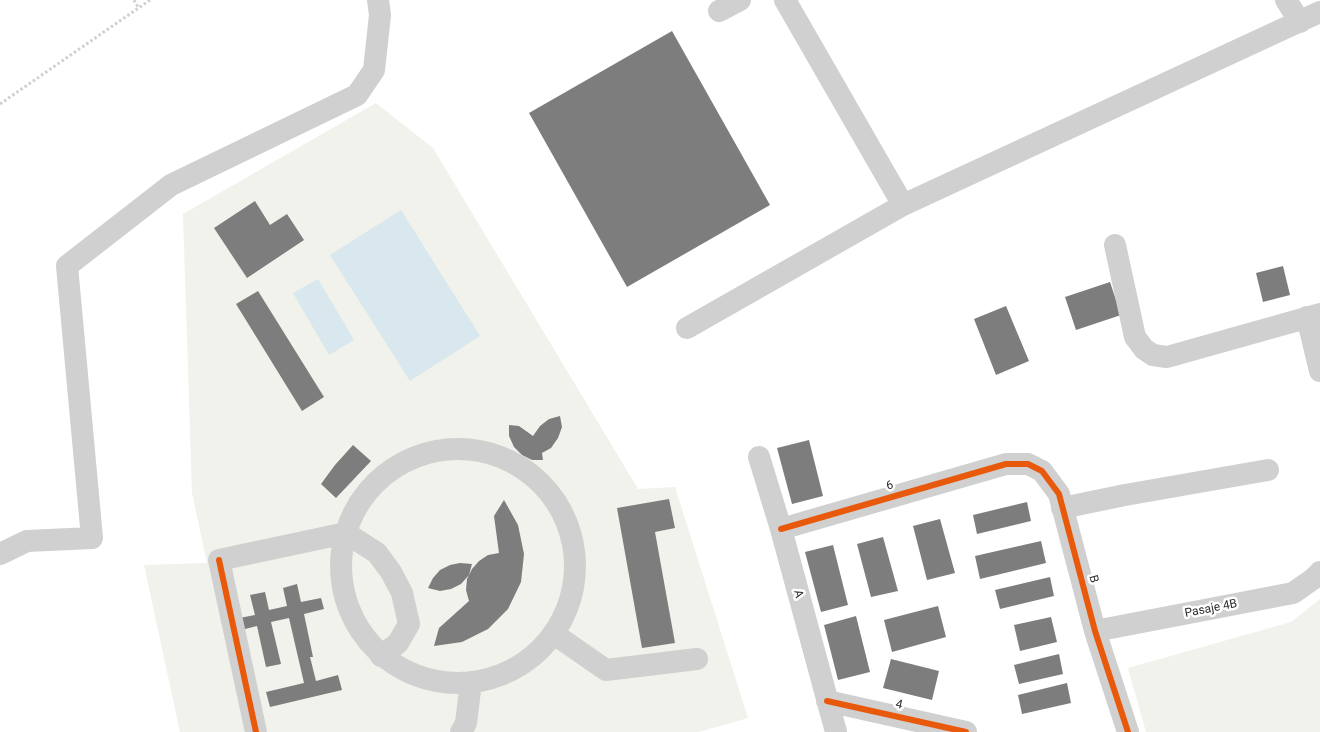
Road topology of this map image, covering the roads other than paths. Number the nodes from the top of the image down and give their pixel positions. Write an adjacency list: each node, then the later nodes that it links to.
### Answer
1 (378, 0): 18 (street)
2 (740, 0): 5 (street)
3 (785, 0): 7 (street)
4 (1286, 0): 6 (street)
5 (719, 11)
6 (1310, 17): 7 (street)
7 (903, 205): 10 (street)
8 (1115, 245): 9 (street)
9 (1313, 316): 11 (street)
10 (687, 328)
11 (1320, 370)
12 (759, 457): 16 (street, A)
13 (1006, 464): 15 (street, B); 16 (street, 6)
14 (1268, 470): 15 (street)
15 (1062, 508): 20 (street, B)
16 (781, 529): 25 (street, A)
17 (346, 533): 21 (street); 22 (street); 22 (street); 26 (street)
18 (0, 554)
19 (1320, 572): 20 (street, Pasaje 4B)
20 (1095, 631): 30 (street, B)
21 (554, 634): 23 (street); 24 (street)
22 (381, 656): 24 (street)
23 (697, 659)
24 (471, 682): 27 (street)
25 (827, 701): 28 (street, A); 29 (street, 4)
26 (256, 732)
27 (461, 732)
28 (836, 732)
29 (966, 732)
30 (1128, 732)

